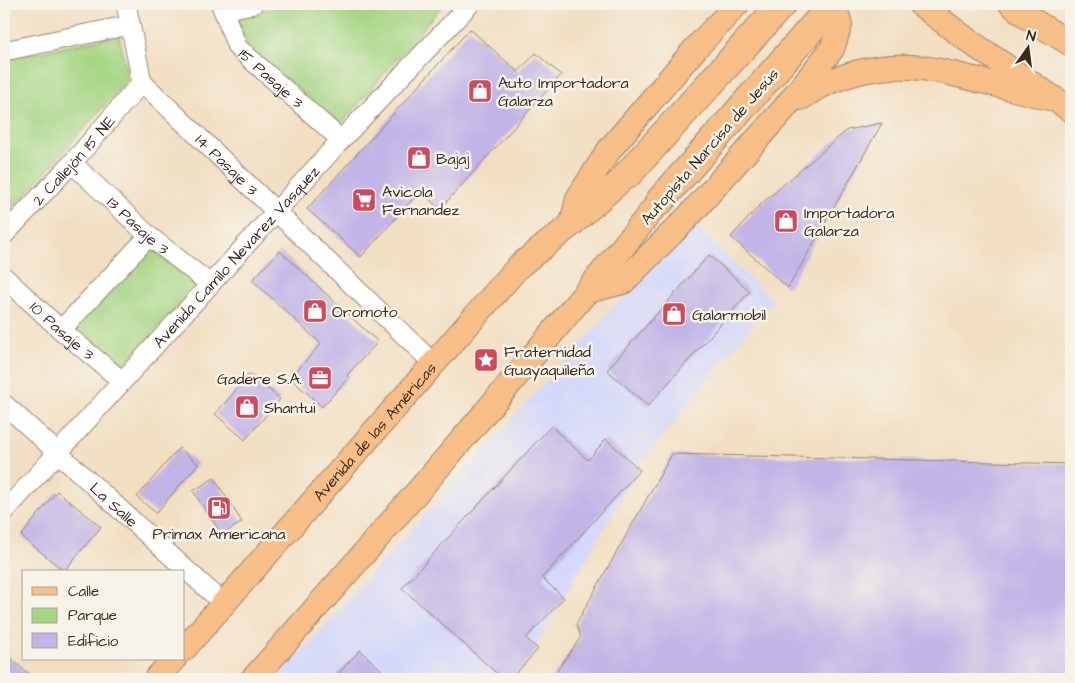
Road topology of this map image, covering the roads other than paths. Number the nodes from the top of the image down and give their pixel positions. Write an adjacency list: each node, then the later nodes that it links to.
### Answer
1 (126, 4): 11 (street)
2 (253, 4): 10 (street)
3 (470, 4): 18 (street, Avenida Camilo Nevarez Vasquez)
4 (720, 4): 13 (main road)
5 (737, 4): 13 (main road)
6 (782, 4): 20 (highway)
7 (834, 4): 17 (main road); 21 (highway, Autopista Narcisa de Jesús)
8 (920, 4): 16 (main road)
9 (1011, 4): 12 (main road)
10 (222, 7): 18 (street, 15 Pasaje 3)
11 (130, 24): 14 (street); 15 (street)
12 (1071, 44)
13 (695, 48): 23 (main road)
14 (4, 51)
15 (142, 82): 19 (street, 2 Callejón 15 NE); 22 (street, 14 Pasaje 3)
16 (1064, 105): 17 (main road)
17 (783, 110): 28 (main road)
18 (340, 140): 22 (street, Avenida Camilo Nevarez Vasquez)
19 (72, 163): 24 (street, 2 Callejón 15 NE); 25 (street, 13 Pasaje 3)
20 (628, 174): 23 (main road)
21 (659, 202): 28 (main road, Autopista Narcisa de Jesús)
22 (275, 212): 27 (street, Avenida Camilo Nevarez Vasquez); 30 (street, 14 Pasaje 3)
23 (572, 224): 30 (main road, Avenida de las Américas)
24 (4, 235)
25 (149, 236): 27 (street, 13 Pasaje 3); 29 (street)
26 (4, 277): 29 (street, 10 Pasaje 3)
27 (210, 284): 31 (street, Avenida Camilo Nevarez Vasquez)
28 (588, 291): 39 (main road)
29 (61, 330): 31 (street, 10 Pasaje 3)
30 (434, 364): 35 (main road, Avenida de las Américas)
31 (122, 381): 33 (street, Avenida Camilo Nevarez Vasquez)
32 (4, 404): 33 (street, La Salle)
33 (57, 453): 34 (street, Avenida Camilo Nevarez Vasquez); 35 (street, La Salle)
34 (4, 512)
35 (224, 604): 36 (main road, Avenida de las Américas)
36 (185, 647)
37 (173, 660): 38 (main road)
38 (156, 679)
39 (254, 679)

